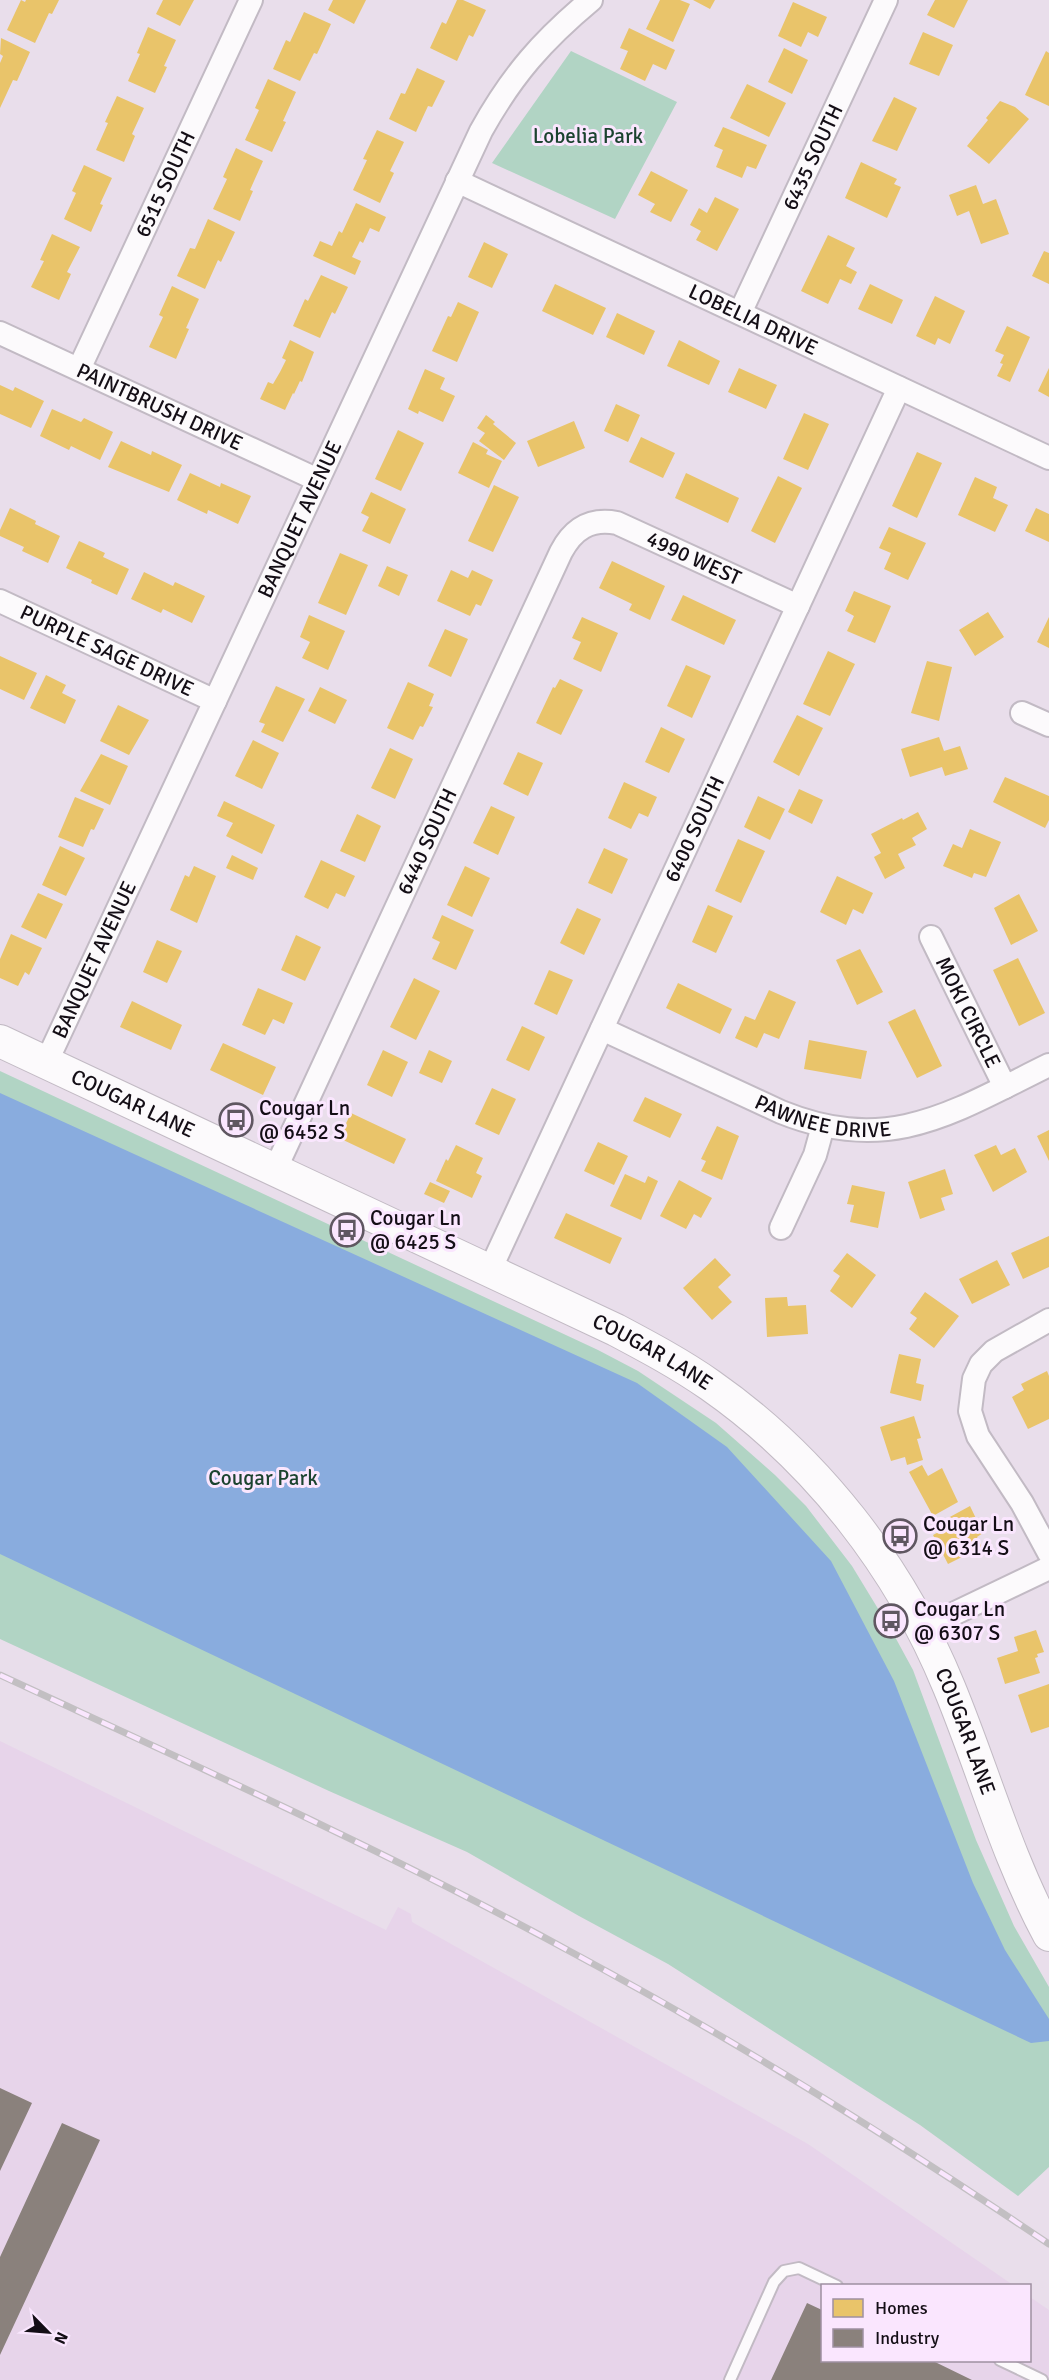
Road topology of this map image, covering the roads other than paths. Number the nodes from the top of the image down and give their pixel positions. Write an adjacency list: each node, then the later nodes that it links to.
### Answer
1 (251, 0): 7 (street, 6515 SOUTH)
2 (591, 0): 4 (street, BANQUET AVENUE)
3 (886, 0): 5 (street, 6435 SOUTH)
4 (457, 181): 5 (street, LOBELIA DRIVE); 10 (street, BANQUET AVENUE)
5 (740, 313): 8 (street, LOBELIA DRIVE)
6 (0, 333): 7 (street, PAINTBRUSH DRIVE)
7 (79, 369): 10 (street, PAINTBRUSH DRIVE)
8 (899, 388): 9 (street, LOBELIA DRIVE); 13 (street, 6400 SOUTH)
9 (1049, 458)
10 (318, 480): 14 (street, BANQUET AVENUE)
11 (588, 523): 13 (street, 4990 WEST); 24 (street, 6440 SOUTH)
12 (0, 602): 14 (street, PURPLE SAGE DRIVE)
13 (798, 606): 18 (street, 6400 SOUTH)
14 (214, 701): 20 (street, BANQUET AVENUE)
15 (1022, 713): 16 (street)
16 (1049, 725)
17 (931, 937): 22 (street, MOKI CIRCLE)
18 (602, 1029): 23 (street, PAWNEE DRIVE); 26 (street, 6400 SOUTH)
19 (0, 1041): 20 (main road, COUGAR LANE)
20 (46, 1063): 24 (main road, COUGAR LANE)
21 (1049, 1065): 22 (street, PAWNEE DRIVE)
22 (1005, 1087): 23 (street, PAWNEE DRIVE)
23 (823, 1126): 25 (street)
24 (275, 1170): 26 (main road, COUGAR LANE)
25 (781, 1228)
26 (490, 1270): 30 (main road, COUGAR LANE)
27 (1049, 1320): 28 (street)
28 (1049, 1553)
29 (1049, 1568): 30 (street)
30 (922, 1629): 31 (main road, COUGAR LANE)
31 (1049, 1935)
32 (833, 2284): 34 (lane)
33 (1002, 2362): 35 (lane)
34 (730, 2380)
35 (1042, 2380)

